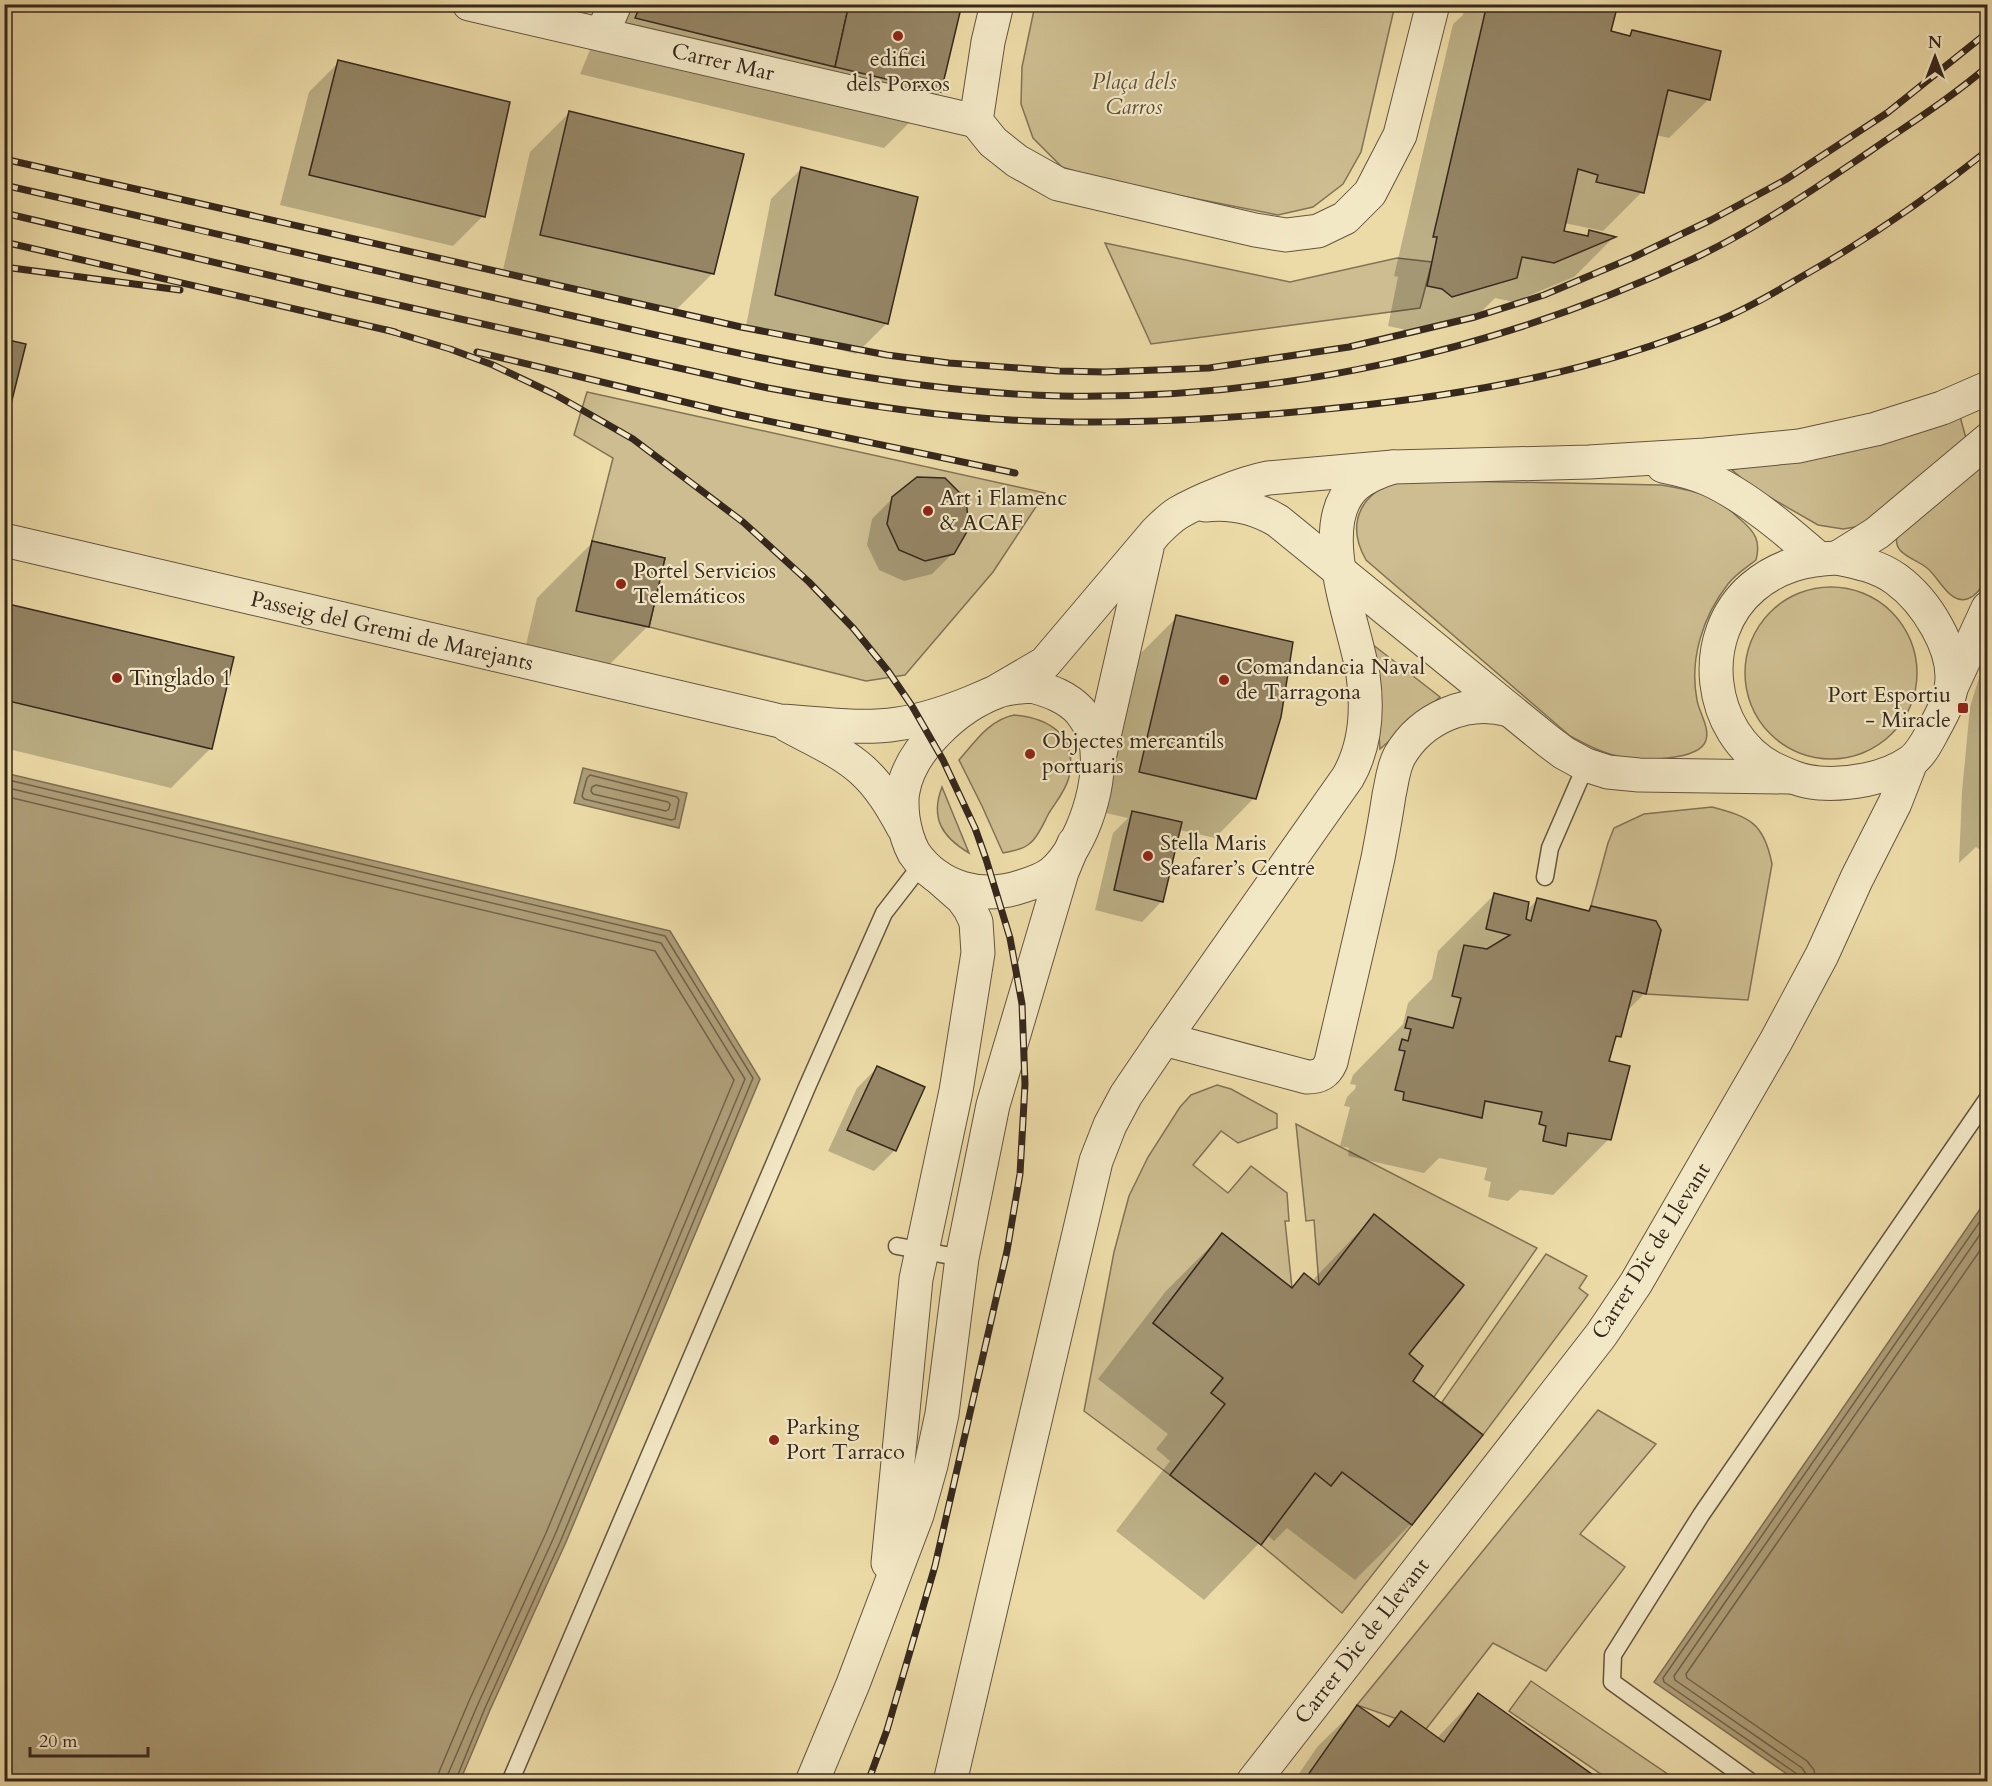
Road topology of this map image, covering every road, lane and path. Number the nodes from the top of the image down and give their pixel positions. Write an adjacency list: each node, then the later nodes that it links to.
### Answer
1 (469, 4): 5 (street, Carrer Mar)
2 (615, 4): 5 (street)
3 (997, 4): 6 (street)
4 (1433, 4): 6 (street)
5 (602, 34): 6 (street, Carrer Mar)
6 (976, 121)
7 (1988, 388): 9 (street)
8 (1988, 440): 14 (street)
9 (1589, 462): 10 (street); 14 (street)
10 (1393, 467): 11 (street); 15 (street)
11 (1194, 506): 13 (street); 15 (street)
12 (4, 540): 20 (street, Passeig del Gremi de Marejants)
13 (1149, 540): 18 (street); 23 (street)
14 (1828, 558): 17 (street); 24 (street)
15 (1338, 569): 19 (street); 29 (street)
16 (1988, 608): 17 (street)
17 (1952, 686): 21 (street)
18 (989, 695): 20 (street, Passeig del Gremi de Marejants); 23 (street); 25 (street)
19 (1509, 710): 22 (street); 29 (street)
20 (780, 721): 25 (street, Passeig del Gremi de Marejants)
21 (1911, 762): 24 (street); 37 (street, Carrer Dic de Llevant)
22 (1586, 765): 24 (street); 28 (lane)
23 (1097, 768): 26 (street)
24 (1791, 777)
25 (904, 830): 27 (street)
26 (1074, 843): 27 (street); 32 (street)
27 (929, 870): 31 (street); 34 (lane)
28 (1545, 877)
29 (1164, 1039): 36 (street)
30 (1988, 1098): 38 (lane)
31 (910, 1249): 32 (lane); 33 (street)
32 (962, 1258): 33 (street)
33 (885, 1599): 35 (street)
34 (510, 1782)
35 (812, 1782)
36 (950, 1782)
37 (1253, 1782)
38 (1751, 1782)

